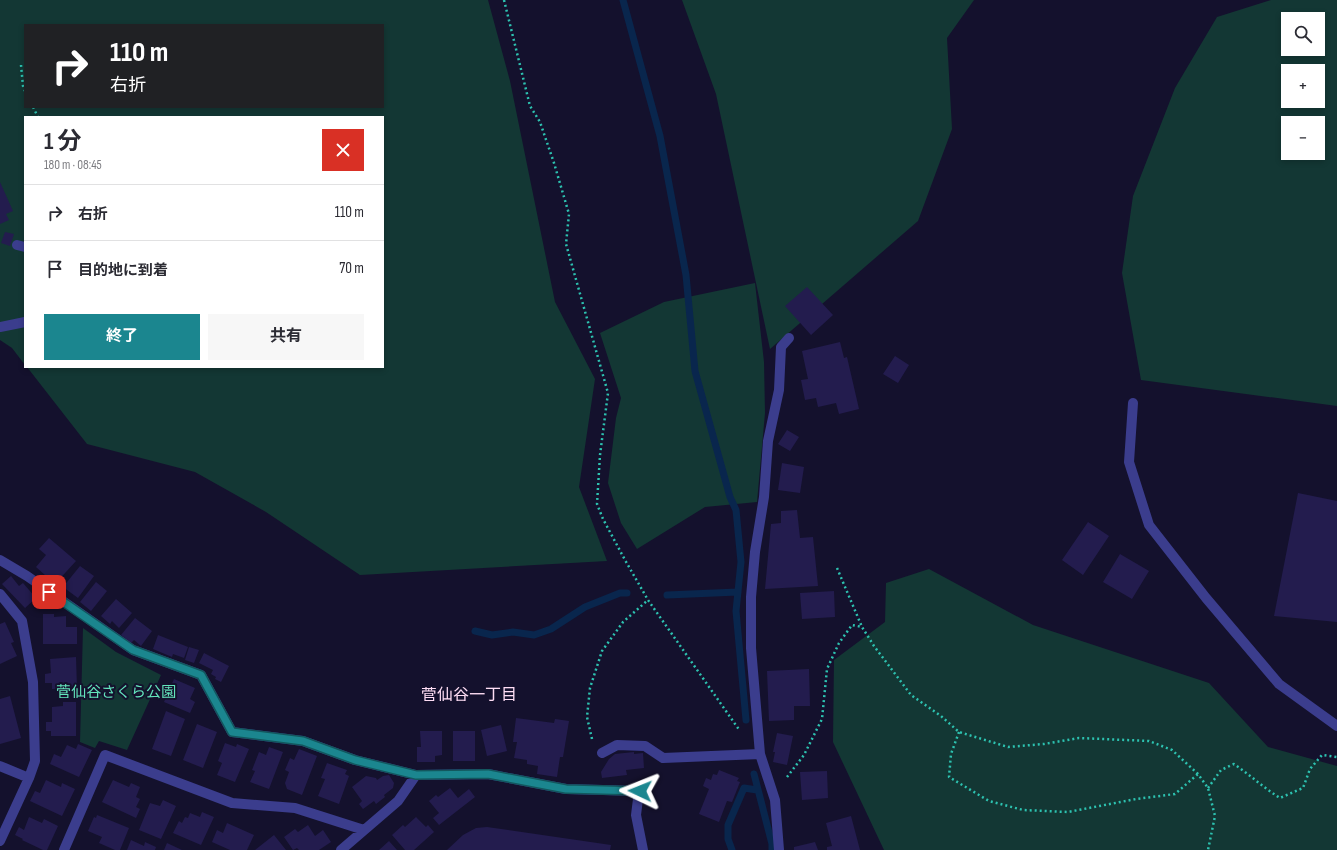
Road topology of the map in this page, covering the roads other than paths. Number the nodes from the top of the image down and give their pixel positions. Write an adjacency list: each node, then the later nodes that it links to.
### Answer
1 (24, 322): 2 (street)
2 (0, 327)
3 (789, 338): 9 (street)
4 (1133, 403): 7 (street)
5 (0, 560): 11 (street)
6 (0, 594): 12 (street)
7 (1337, 726)
8 (602, 753): 9 (street)
9 (760, 754): 18 (street)
10 (0, 766): 12 (street)
11 (416, 775): 13 (street); 17 (street)
12 (29, 778): 14 (street)
13 (364, 830): 15 (street); 16 (street)
14 (0, 841)
15 (64, 850)
16 (341, 850)
17 (643, 850)
18 (779, 850)

